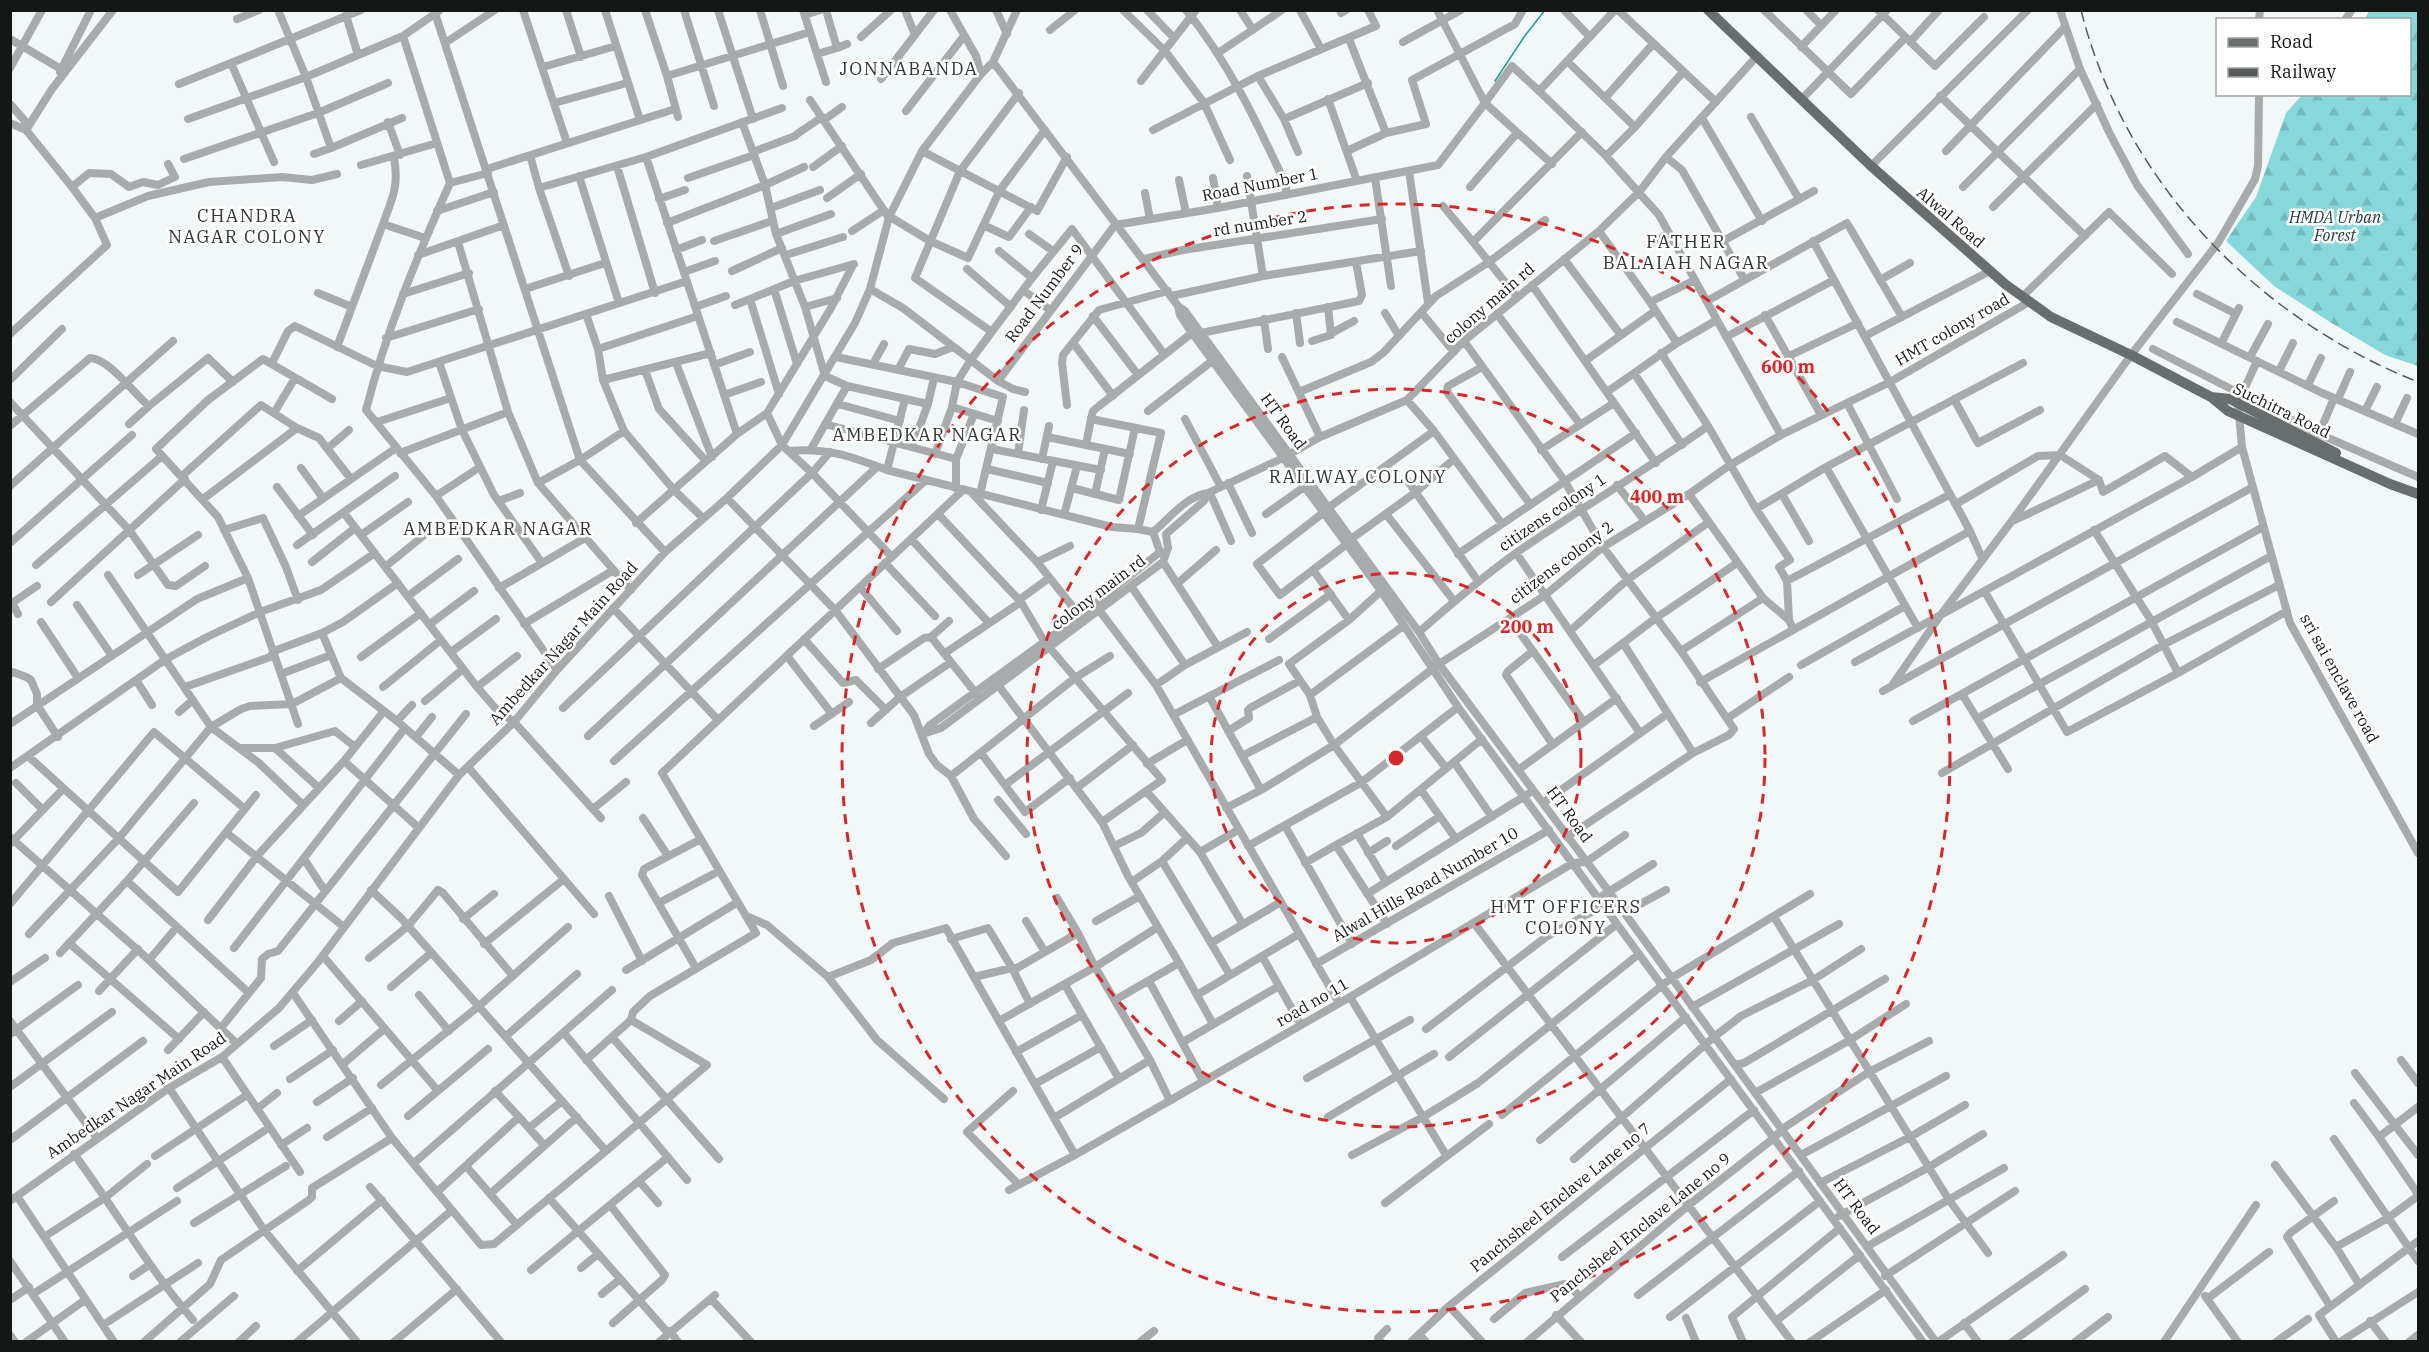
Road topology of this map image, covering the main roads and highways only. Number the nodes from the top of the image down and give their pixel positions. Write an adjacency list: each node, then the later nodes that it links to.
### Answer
1 (1708, 10): 2 (main road, Alwal Road)
2 (2211, 397): 3 (main road, Suchitra Road); 4 (main road, Suchitra Road)
3 (2418, 487)
4 (2418, 494)

